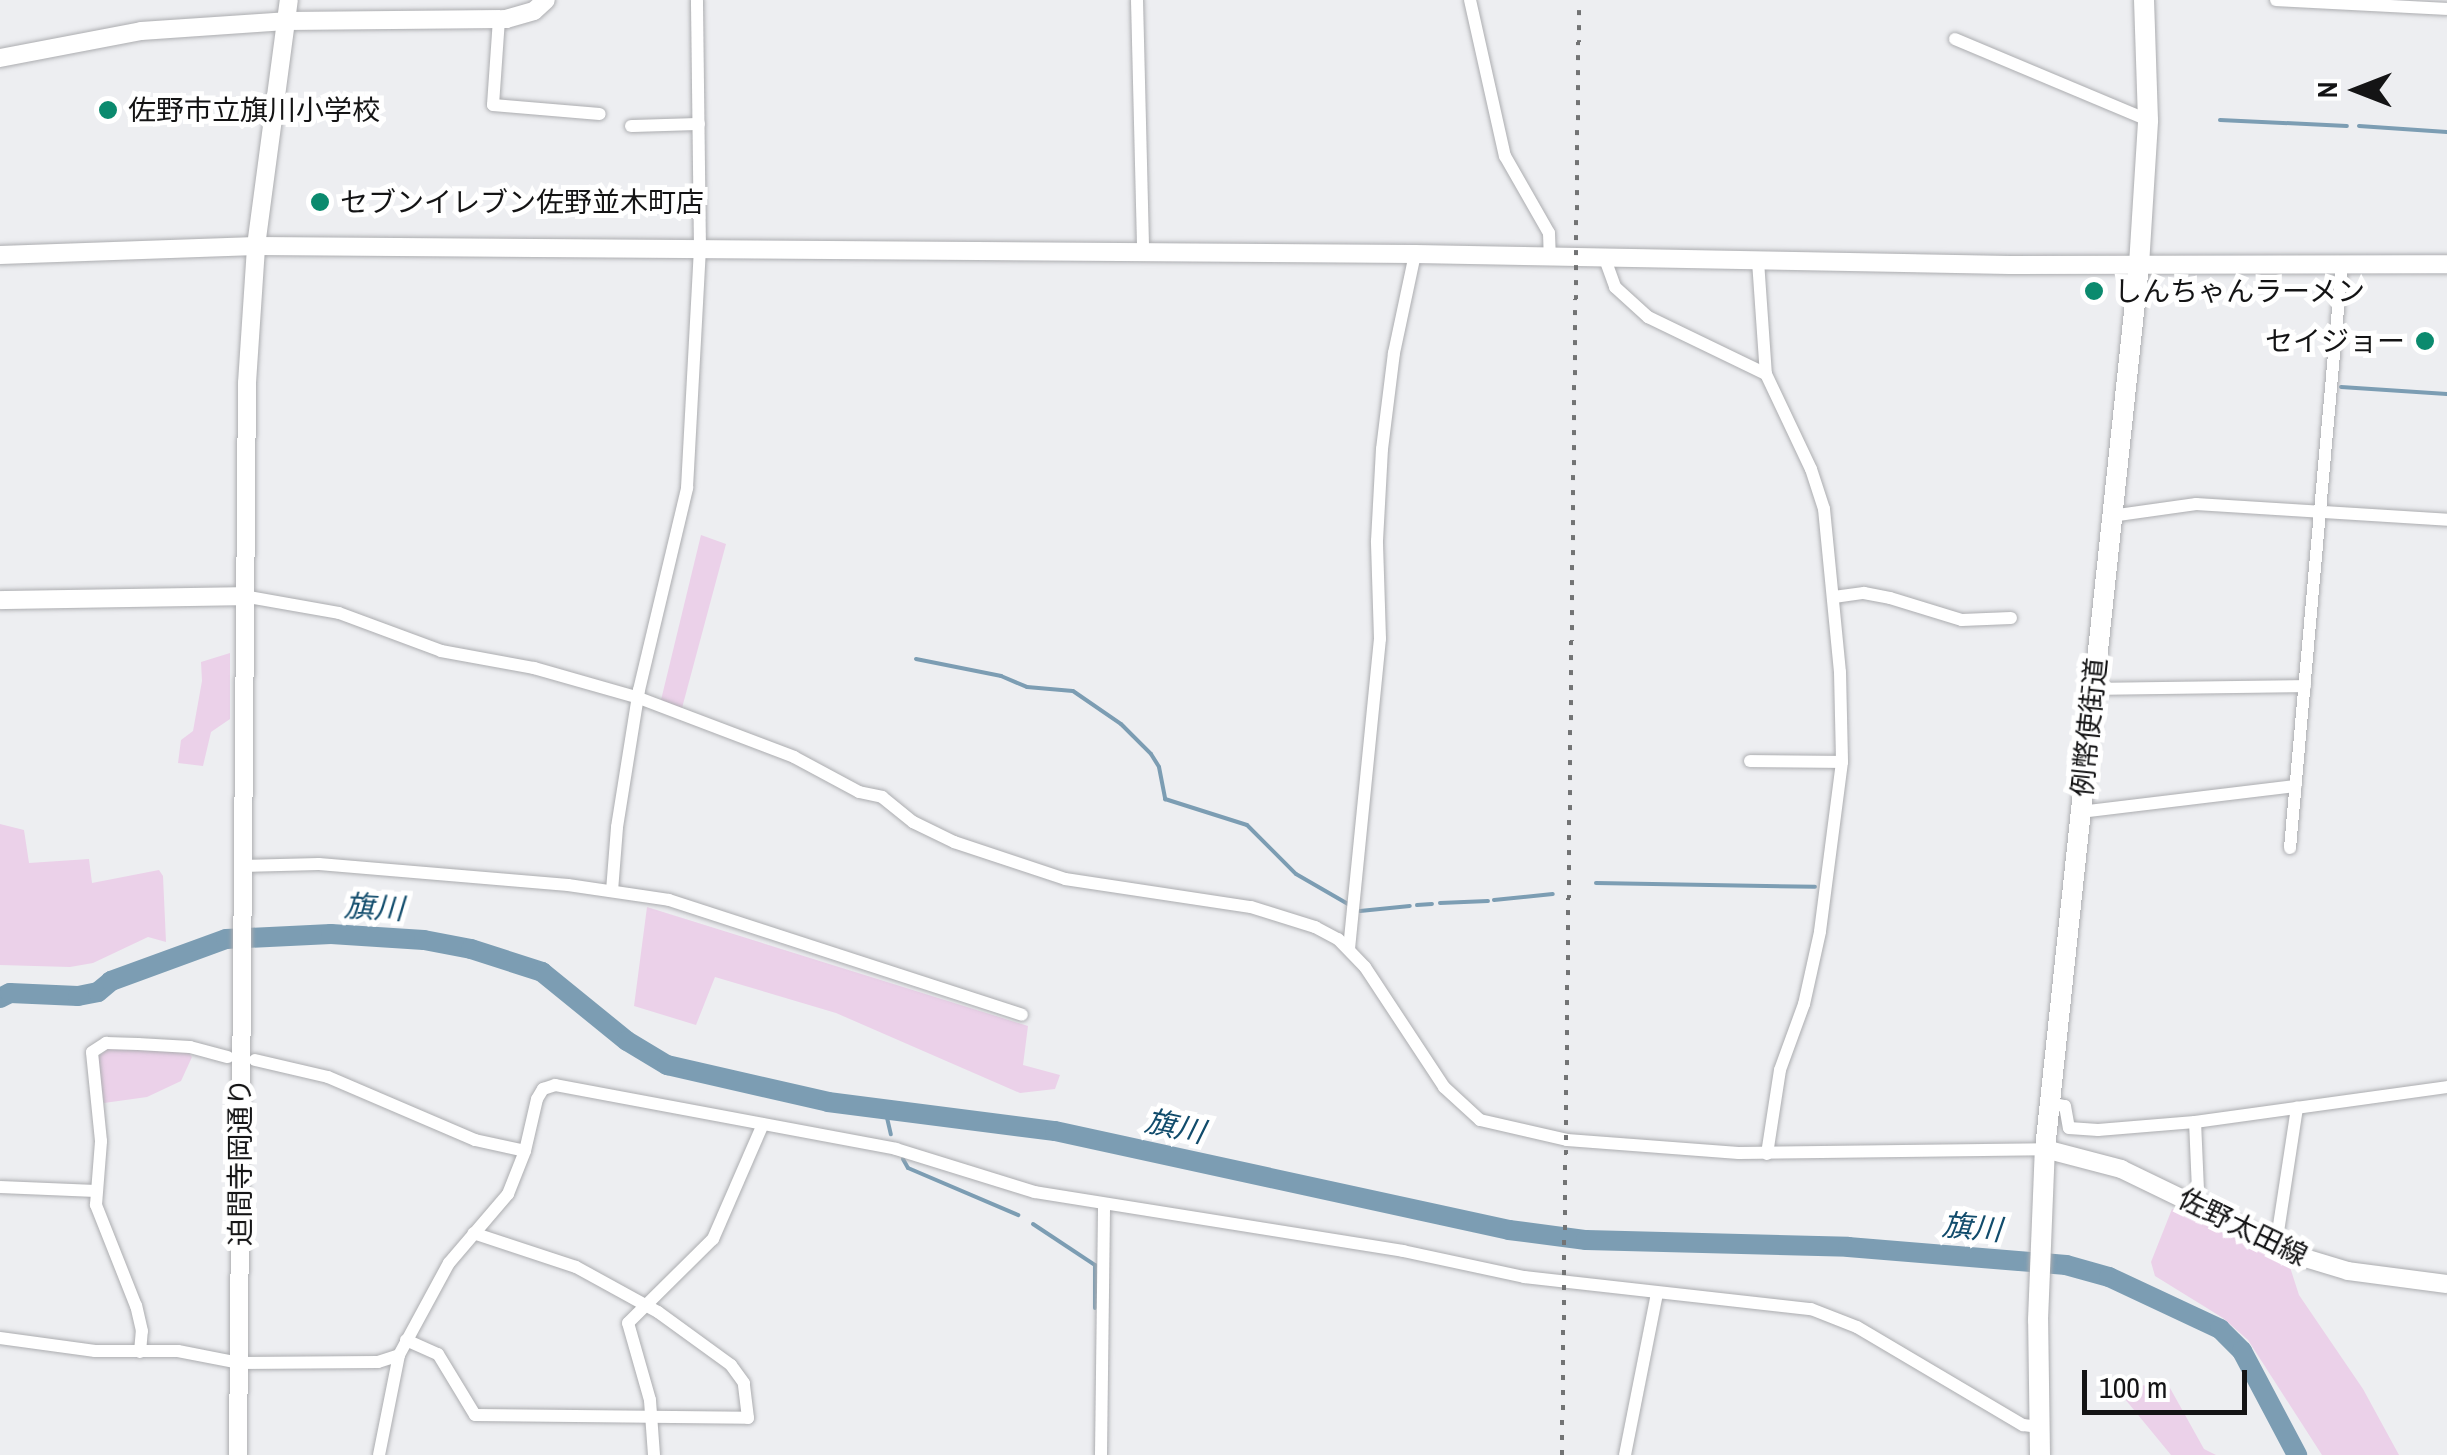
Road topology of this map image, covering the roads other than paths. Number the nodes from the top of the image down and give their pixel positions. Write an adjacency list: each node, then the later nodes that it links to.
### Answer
1 (289, 0): 11 (street, 迫間寺岡通り)
2 (546, 0): 10 (street)
3 (697, 0): 16 (street)
4 (1138, 0): 20 (street)
5 (1470, 0): 23 (street)
6 (2144, 0): 15 (main road, 例幣使街道)
7 (2276, 0): 8 (street)
8 (2302, 1): 9 (street)
9 (2447, 10)
10 (499, 20): 11 (street); 14 (street)
11 (286, 21): 13 (street); 18 (street, 迫間寺岡通り)
12 (1955, 39): 15 (street)
13 (0, 58)
14 (600, 114)
15 (2148, 120): 28 (main road, 例幣使街道)
16 (699, 124): 17 (street); 19 (street)
17 (632, 126)
18 (256, 246): 19 (street); 22 (street); 33 (street, 迫間寺岡通り)
19 (700, 250): 20 (street); 39 (street)
20 (1143, 254): 21 (street)
21 (1415, 254): 23 (street); 47 (street)
22 (0, 255)
23 (1550, 258): 24 (street)
24 (1606, 259): 25 (street); 29 (street)
25 (1758, 261): 28 (street); 29 (street)
26 (2342, 264): 27 (street); 28 (street); 30 (street)
27 (2447, 264)
28 (2139, 266): 31 (main road, 例幣使街道)
29 (1766, 374): 34 (street)
30 (2322, 511): 31 (street); 32 (street); 37 (street)
31 (2112, 516): 38 (main road, 例幣使街道)
32 (2447, 520)
33 (243, 596): 35 (street); 39 (street); 45 (street, 迫間寺岡通り)
34 (1834, 597): 36 (street); 41 (street)
35 (0, 600)
36 (2011, 618)
37 (2304, 686): 38 (street); 42 (street)
38 (2094, 690): 43 (main road, 例幣使街道)
39 (639, 698): 46 (street); 47 (street)
40 (1750, 760): 41 (street)
41 (1842, 762): 57 (street)
42 (2295, 786): 43 (street); 44 (street)
43 (2080, 812): 52 (main road, 例幣使街道)
44 (2290, 848)
45 (242, 867): 46 (street); 72 (street, 迫間寺岡通り)
46 (612, 891): 48 (street)
47 (1349, 949): 57 (street)
48 (1022, 1015)
49 (228, 1057): 60 (street)
50 (255, 1060): 56 (street)
51 (2447, 1088): 53 (street)
52 (2049, 1103): 54 (street); 58 (main road, 例幣使街道)
53 (2297, 1108): 54 (street); 64 (street)
54 (2195, 1122): 62 (street)
55 (762, 1124): 56 (street); 61 (street); 67 (street)
56 (525, 1151): 63 (street)
57 (1768, 1154): 58 (street)
58 (2044, 1158): 62 (street, 佐野太田線); 74 (main road, 例幣使街道)
59 (0, 1188): 60 (street)
60 (96, 1191): 70 (street)
61 (1104, 1204): 66 (street); 78 (street)
62 (2194, 1204): 64 (street, 佐野太田線)
63 (472, 1233): 67 (street); 69 (street)
64 (2276, 1245): 65 (street, 佐野太田線)
65 (2447, 1284)
66 (1657, 1293): 74 (street); 79 (street)
67 (646, 1304): 73 (street); 73 (street)
68 (0, 1338): 70 (street)
69 (406, 1340): 71 (street); 73 (street)
70 (140, 1352): 72 (street)
71 (398, 1355): 72 (street); 76 (street)
72 (239, 1363): 75 (street, 迫間寺岡通り)
73 (654, 1418): 77 (street)
74 (2040, 1427): 80 (main road, 例幣使街道)
75 (238, 1455)
76 (379, 1455)
77 (654, 1455)
78 (1102, 1455)
79 (1626, 1455)
80 (2040, 1455)

